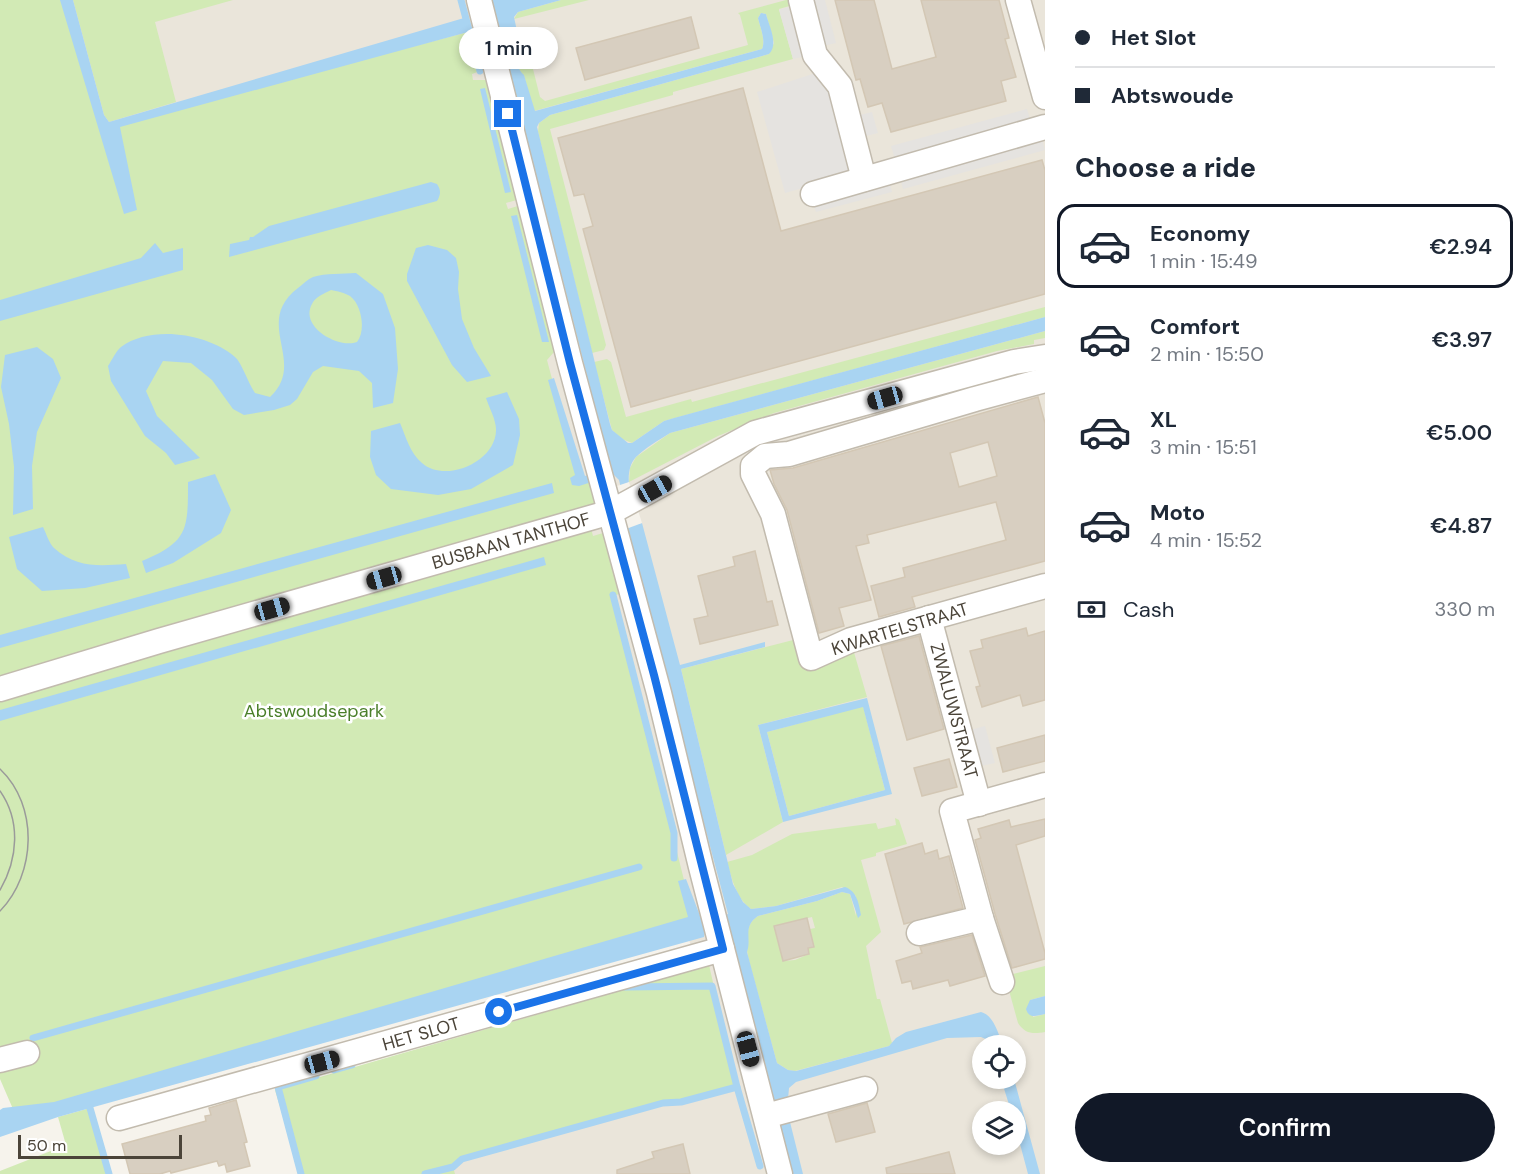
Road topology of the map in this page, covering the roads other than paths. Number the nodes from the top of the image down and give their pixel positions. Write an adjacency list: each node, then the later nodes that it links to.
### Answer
1 (480, 0): 10 (street)
2 (801, 0): 6 (street)
3 (1018, 0): 4 (street)
4 (1045, 97)
5 (1045, 127): 6 (street)
6 (864, 179): 7 (street)
7 (813, 194)
8 (1045, 357): 10 (street, BUSBAAN TANTHOF)
9 (1045, 380): 12 (street, KWARTELSTRAAT)
10 (622, 507): 13 (street, BUSBAAN TANTHOF); 17 (street)
11 (1045, 586): 12 (street, KWARTELSTRAAT)
12 (929, 618): 15 (street, ZWALUWSTRAAT)
13 (0, 688)
14 (1045, 785): 15 (street)
15 (979, 804): 16 (street)
16 (981, 918): 18 (street); 19 (street)
17 (718, 932): 23 (street); 24 (street, HET SLOT)
18 (919, 933)
19 (1002, 982)
20 (27, 1053): 21 (street)
21 (0, 1060)
22 (865, 1089): 23 (street)
23 (766, 1116): 25 (street)
24 (119, 1118)
25 (780, 1174)

